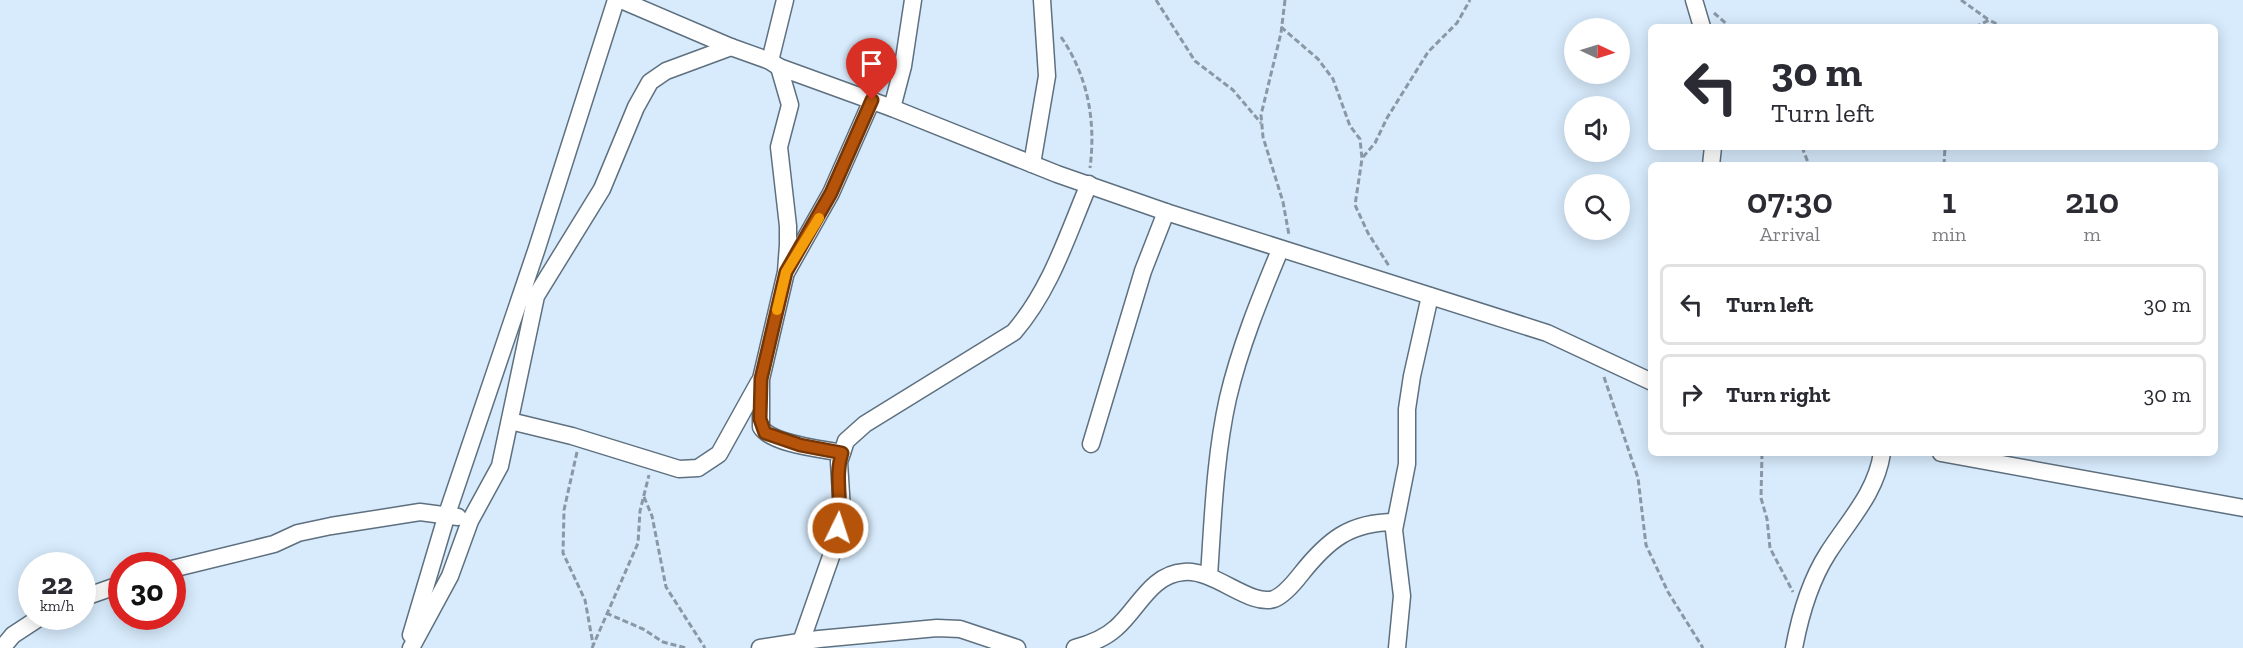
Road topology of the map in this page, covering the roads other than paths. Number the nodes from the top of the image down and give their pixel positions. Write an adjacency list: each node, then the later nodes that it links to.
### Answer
1 (616, 0): 26 (street)
2 (621, 0): 8 (street)
3 (785, 0): 9 (street)
4 (913, 0): 11 (street)
5 (1694, 0): 7 (street)
6 (1043, 5): 12 (street)
7 (1701, 24)
8 (731, 48): 9 (street); 20 (street)
9 (774, 64): 10 (street); 16 (street)
10 (872, 100): 11 (street); 16 (street)
11 (892, 108): 12 (street)
12 (1032, 164): 13 (street)
13 (1089, 184): 14 (street); 22 (street)
14 (1166, 212): 15 (street); 21 (street)
15 (1286, 252): 17 (street); 30 (street)
16 (786, 272): 18 (street)
17 (1430, 296): 19 (street); 28 (street)
18 (761, 379): 20 (street); 22 (street)
19 (1648, 380)
20 (510, 421): 27 (street)
21 (1091, 444)
22 (842, 453): 32 (street)
23 (1881, 456): 40 (street)
24 (1957, 456): 25 (street)
25 (2243, 508)
26 (447, 514): 27 (street); 29 (street); 35 (street)
27 (470, 520): 35 (street)
28 (1395, 522): 30 (street); 39 (street)
29 (186, 566)
30 (1209, 576): 33 (street)
31 (21, 630): 34 (street)
32 (801, 642): 36 (street); 37 (street)
33 (1091, 646): 38 (street)
34 (2, 648)
35 (409, 648)
36 (760, 648)
37 (1017, 648)
38 (1076, 648)
39 (1397, 648)
40 (1794, 648)

